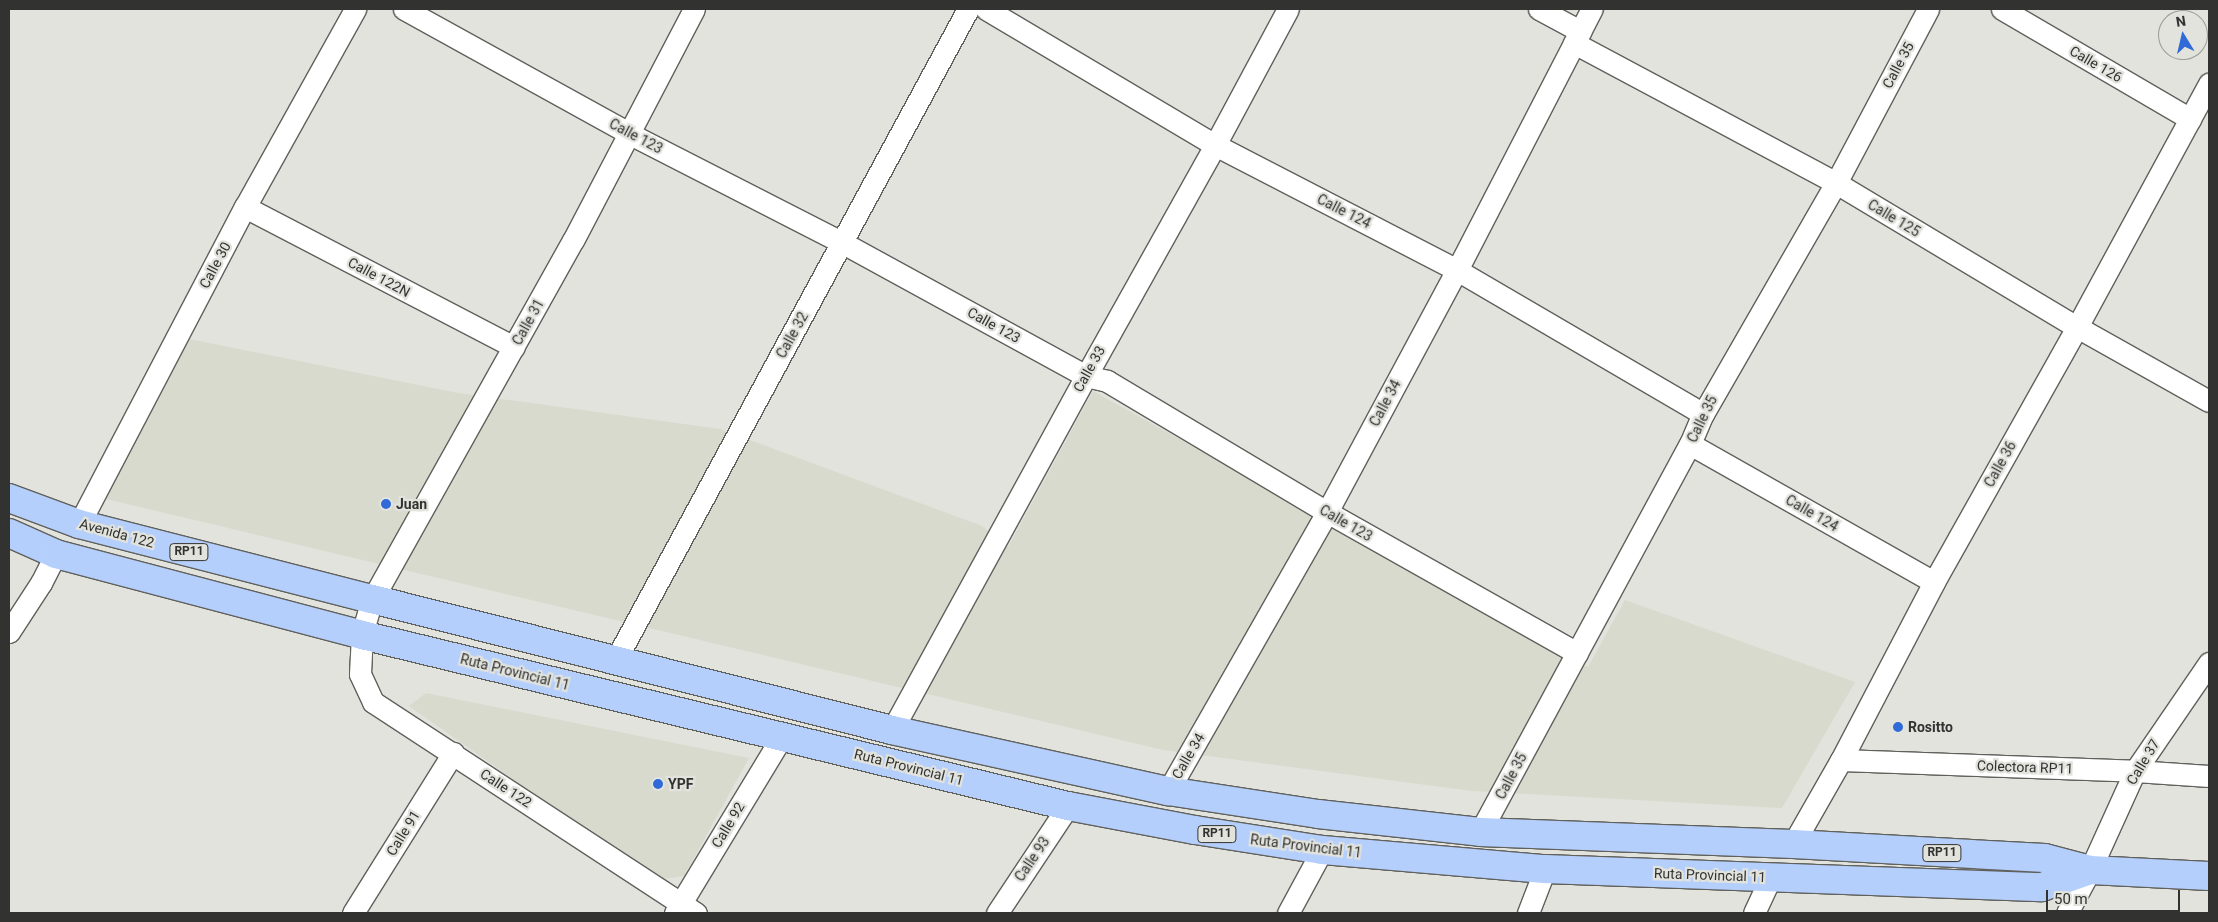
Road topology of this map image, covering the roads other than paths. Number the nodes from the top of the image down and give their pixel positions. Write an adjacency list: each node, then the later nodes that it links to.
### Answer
1 (355, 9): 17 (street, Calle 30)
2 (404, 9): 14 (street, Calle 123)
3 (694, 9): 14 (street, Calle 31)
4 (968, 9): 18 (street, Calle 32)
5 (986, 9): 15 (street, Calle 124)
6 (1288, 9): 15 (street, Calle 33)
7 (1538, 9): 11 (street, Calle 125)
8 (1592, 9): 11 (street, Calle 34)
9 (1928, 9): 16 (street, Calle 35)
10 (2002, 9): 13 (street, Calle 126)
11 (1577, 37): 16 (street, Calle 125); 19 (street, Calle 34)
12 (2209, 84): 13 (street, Calle 36)
13 (2190, 119): 20 (street, Calle 36)
14 (630, 134): 18 (street, Calle 123); 21 (street, Calle 31)
15 (1216, 145): 19 (street, Calle 124); 22 (street, Calle 33)
16 (1836, 183): 20 (street, Calle 125); 24 (street, Calle 35)
17 (245, 206): 21 (street, Calle 122N); 28 (street, Calle 30)
18 (842, 243): 22 (street, Calle 123); 36 (street, Calle 32)
19 (1456, 270): 24 (street, Calle 124); 27 (street, Calle 34)
20 (2077, 327): 23 (street, Calle 125); 31 (street, Calle 36)
21 (514, 348): 32 (street, Calle 31)
22 (1086, 376): 27 (street, Calle 123); 38 (street, Calle 33)
23 (2209, 401)
24 (1702, 414): 25 (street, Calle 35)
25 (1690, 444): 31 (street, Calle 124); 35 (street, Calle 35)
26 (9, 498): 28 (main road, Avenida 122 / RP11)
27 (1327, 512): 35 (street, Calle 123); 44 (street, Calle 34)
28 (79, 524): 32 (main road, Avenida 122 / RP11)
29 (9, 533): 30 (main road, RP11)
30 (56, 554): 33 (street); 34 (main road, RP11)
31 (1934, 582): 41 (street, Calle 36)
32 (372, 599): 34 (street, Calle 31); 36 (main road, Ruta Provincial 11 / RP11)
33 (9, 632)
34 (362, 635): 39 (main road, Ruta Provincial 11 / RP11); 40 (street, Calle 122)
35 (1577, 653): 46 (street, Calle 35)
36 (615, 661): 38 (main road, Ruta Provincial 11 / RP11)
37 (2209, 663): 42 (street, Calle 37)
38 (892, 730): 44 (main road, Ruta Provincial 11 / RP11)
39 (782, 736): 45 (main road, Ruta Provincial 11 / RP11); 53 (street, Calle 92)
40 (453, 753): 53 (street, Calle 122); 54 (street, Calle 91)
41 (1841, 760): 42 (street, Colectora RP11); 47 (street, Calle 36)
42 (2135, 771): 43 (street, Colectora RP11); 50 (street, Calle 37)
43 (2209, 776)
44 (1168, 791): 46 (main road, Ruta Provincial 11 / RP11)
45 (1068, 806): 48 (main road, Ruta Provincial 11 / RP11); 55 (street, Calle 93)
46 (1480, 832): 47 (main road, Ruta Provincial 11 / RP11)
47 (1793, 844): 50 (main road, Ruta Provincial 11 / RP11)
48 (1322, 850): 49 (main road, Ruta Provincial 11 / RP11); 56 (street)
49 (1545, 869): 52 (main road, Ruta Provincial 11 / RP11); 57 (street)
50 (2090, 870): 51 (main road, Ruta Provincial 11 / RP11); 52 (main road, Ruta Provincial 11 / RP11); 59 (street, Calle 37)
51 (2209, 876)
52 (1771, 877): 58 (street)
53 (684, 910)
54 (353, 913)
55 (996, 913)
56 (1288, 913)
57 (1528, 913)
58 (1754, 913)
59 (2067, 913)

